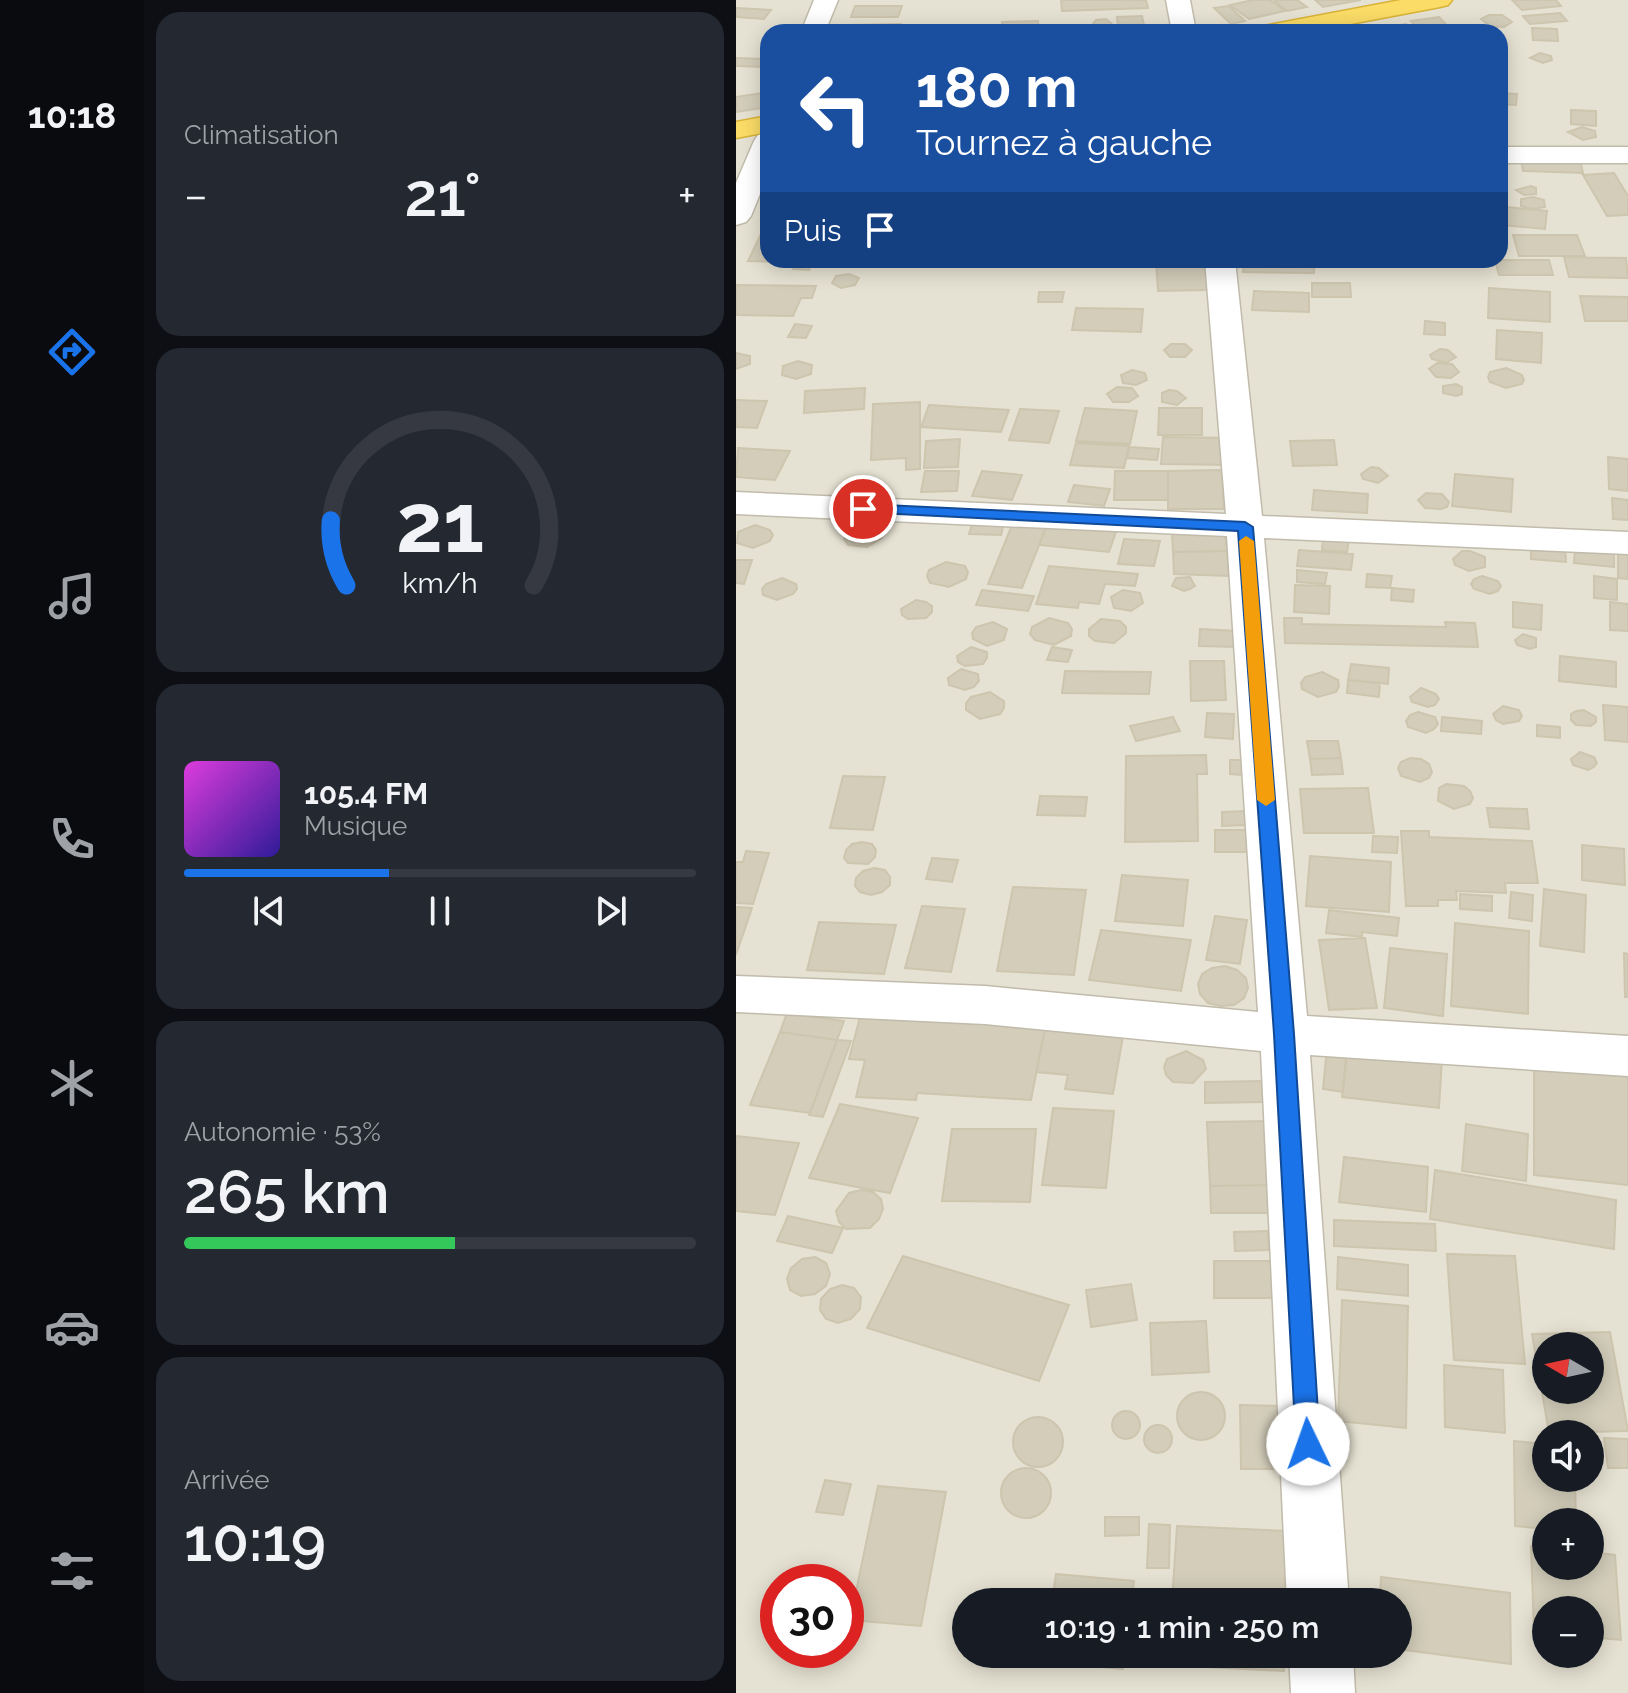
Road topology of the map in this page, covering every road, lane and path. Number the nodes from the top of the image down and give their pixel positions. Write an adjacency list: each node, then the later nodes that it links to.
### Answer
1 (826, 0): 4 (street)
2 (1178, 0): 5 (street)
3 (1440, 0): 6 (highway)
4 (816, 24)
5 (1182, 24)
6 (1312, 24)
7 (760, 126): 8 (highway)
8 (736, 130)
9 (1508, 155): 10 (street)
10 (1628, 155)
11 (760, 160): 12 (street)
12 (736, 216)
13 (1221, 268): 15 (street)
14 (736, 503): 15 (street)
15 (1245, 527): 16 (street); 18 (street)
16 (1628, 543)
17 (736, 994): 18 (street)
18 (1284, 1034): 19 (street); 20 (street)
19 (1628, 1056)
20 (1317, 1588)
21 (1322, 1668): 22 (street)
22 (1323, 1693)

